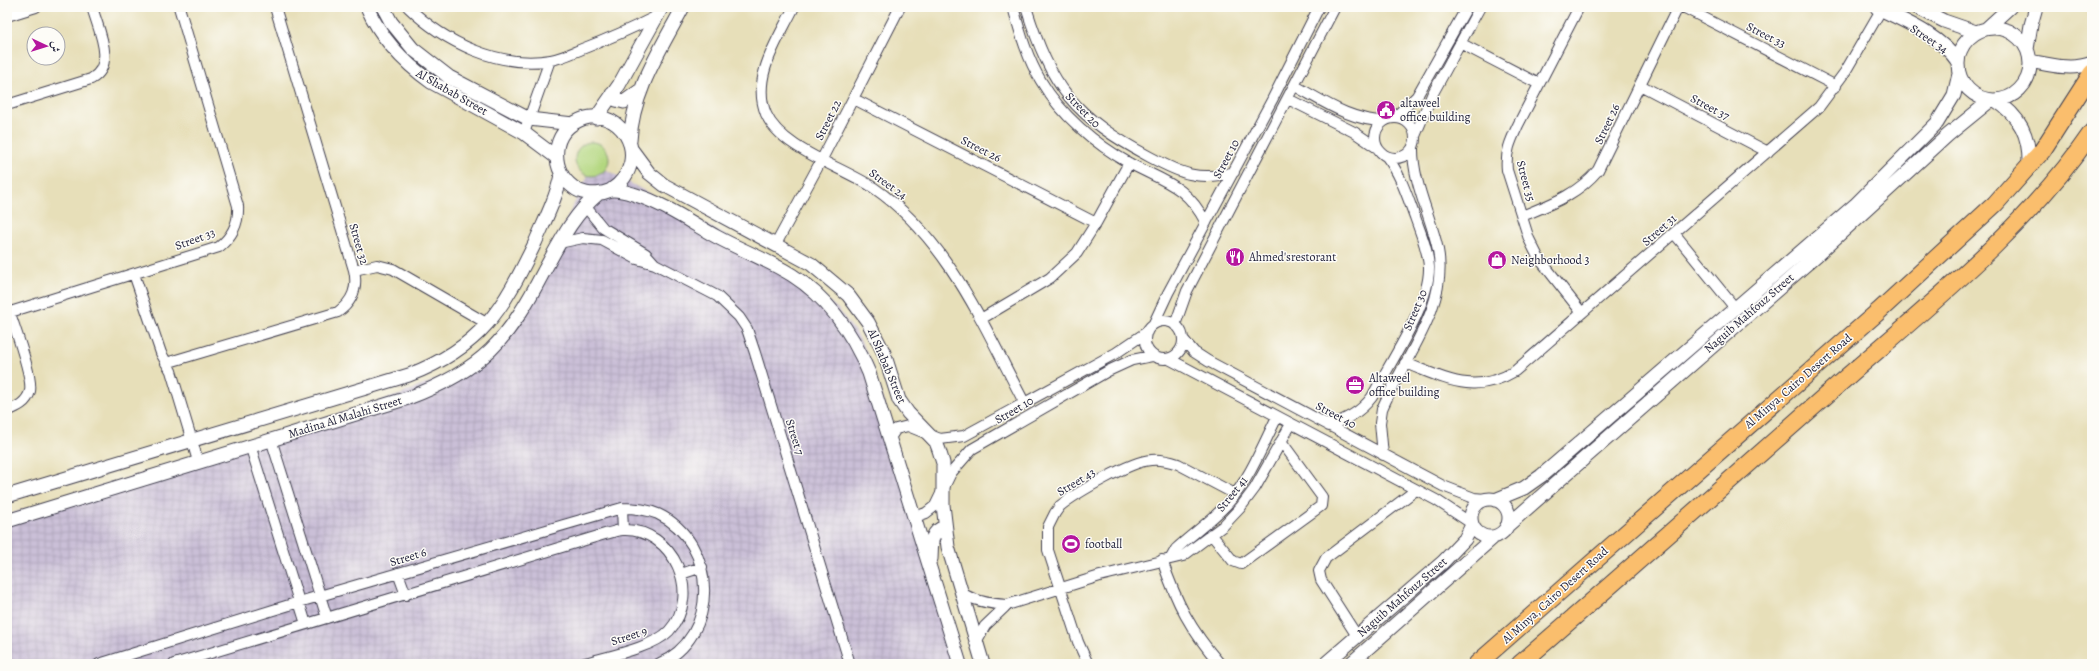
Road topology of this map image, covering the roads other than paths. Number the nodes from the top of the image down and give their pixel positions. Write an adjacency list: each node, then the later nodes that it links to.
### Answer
1 (36, 7): 25 (street)
2 (92, 7): 46 (street)
3 (179, 7): 84 (street, Street 33)
4 (275, 7): 82 (street, Street 32)
5 (367, 7): 52 (street, Al Shabab Street)
6 (383, 7): 48 (street, Al Shabab Street)
7 (408, 7): 31 (street)
8 (683, 7): 40 (street)
9 (794, 7): 61 (street, Street 24)
10 (900, 7): 43 (street, Street 22)
11 (1013, 7): 62 (street, Street 20)
12 (1026, 7): 66 (street, Street 20)
13 (1319, 7): 26 (street, Street 10)
14 (1335, 7): 27 (street)
15 (1467, 7): 39 (street)
16 (1480, 7): 29 (street, Street 30)
17 (1580, 7): 35 (street, Street 35)
18 (1678, 7): 37 (street, Street 26)
19 (1683, 7): 38 (street, Street 33)
20 (1916, 7): 28 (street, Street 34)
21 (2010, 7): 28 (street)
22 (2036, 7): 30 (street)
23 (1879, 8): 33 (street, Street 34); 38 (street, Street 31)
24 (660, 12): 31 (street); 41 (street)
25 (7, 16)
26 (1314, 17): 27 (street); 64 (street, Street 10)
27 (1326, 23): 36 (street)
28 (1981, 30): 30 (street); 33 (street)
29 (1460, 44): 35 (street); 42 (street, Street 30)
30 (2029, 55): 32 (street); 45 (street)
31 (550, 60): 48 (street)
32 (2092, 63)
33 (1958, 68): 45 (street); 50 (street, Naguib Mahfouz Street)
34 (2092, 73): 63 (highway, Al Minya, Cairo Desert Road)
35 (1539, 84): 75 (street, Street 35)
36 (1295, 86): 44 (street); 49 (street)
37 (1640, 86): 58 (street, Street 37); 75 (street, Street 26)
38 (1836, 86): 58 (street, Street 31)
39 (1421, 89): 42 (street); 49 (street)
40 (639, 91): 41 (street); 56 (street)
41 (612, 94): 47 (street)
42 (1432, 95): 55 (street, Street 30)
43 (854, 99): 61 (street, Street 22); 76 (street, Street 26)
44 (1288, 99): 57 (street); 87 (street)
45 (1993, 100): 54 (street, Naguib Mahfouz Street); 63 (street)
46 (7, 105)
47 (596, 118): 51 (street); 56 (street)
48 (529, 119): 51 (street, Al Shabab Street); 52 (street)
49 (1389, 119): 55 (street); 57 (street)
50 (1937, 123): 54 (street); 89 (street, Naguib Mahfouz Street)
51 (573, 124): 59 (street)
52 (524, 132): 59 (street, Al Shabab Street)
53 (2092, 132): 175 (highway)
54 (1948, 134): 129 (street, Naguib Mahfouz Street)
55 (1414, 141): 60 (street); 70 (street, Street 30)
56 (631, 145): 67 (street, Al Shabab Street); 68 (street)
57 (1376, 147): 60 (street)
58 (1768, 152): 78 (street, Street 31)
59 (556, 157): 65 (street)
60 (1386, 157): 72 (street, Street 30)
61 (822, 159): 80 (street, Street 22); 93 (street, Street 24)
62 (1129, 163): 69 (street, Street 20); 76 (street)
63 (2029, 165): 174 (highway, Al Minya, Cairo Desert Road)
64 (1234, 172): 66 (street, Street 20); 77 (street, Street 10)
65 (561, 175): 71 (street); 83 (street, Madina Al Malahi Street)
66 (1189, 175): 69 (street)
67 (664, 184): 74 (street); 80 (street, Al Shabab Street)
68 (611, 190): 71 (street); 74 (street, Al Shabab Street)
69 (1181, 190): 77 (street, Street 20)
70 (1421, 190): 72 (street); 91 (street, Street 30)
71 (598, 194): 73 (street, Madina Al Malahi Street)
72 (1407, 195): 88 (street, Street 30)
73 (585, 206): 79 (street, Madina Al Malahi Street); 81 (street, Street 7)
74 (667, 210): 111 (street, Al Shabab Street)
75 (1522, 216): 92 (street, Street 35)
76 (1096, 223): 93 (street)
77 (1206, 223): 85 (street, Street 10)
78 (1674, 233): 89 (street); 92 (street, Street 31)
79 (559, 243): 81 (street, Street 7); 86 (street, Madina Al Malahi Street)
80 (776, 244): 109 (street, Al Shabab Street)
81 (655, 264): 167 (street, Street 7)
82 (354, 270): 95 (street); 102 (street, Street 32)
83 (520, 273): 86 (street); 95 (street, Madina Al Malahi Street)
84 (134, 274): 90 (street, Street 33); 102 (street)
85 (1178, 276): 87 (street); 94 (street, Street 10)
86 (538, 282): 121 (street, Madina Al Malahi Street)
87 (1191, 284): 96 (street)
88 (1421, 307): 91 (street); 107 (street, Street 30)
89 (1735, 308): 128 (street, Naguib Mahfouz Street)
90 (8, 313): 112 (street)
91 (1430, 313): 103 (street, Street 30)
92 (1582, 313): 103 (street, Street 31)
93 (981, 319): 110 (street, Street 24)
94 (1154, 323): 96 (street); 97 (street)
95 (488, 324): 114 (street, Madina Al Malahi Street)
96 (1175, 325): 98 (street)
97 (1147, 332): 99 (street, Street 10); 100 (street)
98 (1183, 339): 101 (street); 105 (street, Street 40)
99 (1111, 356): 104 (street); 110 (street, Street 10)
100 (1152, 356): 101 (street); 104 (street, Street 10)
101 (1170, 359): 106 (street)
102 (166, 362): 122 (street)
103 (1405, 363): 108 (street, Street 30)
104 (1117, 367): 125 (street, Street 10)
105 (1234, 375): 106 (street); 117 (street, Street 40)
106 (1226, 389): 113 (street)
107 (1375, 391): 108 (street); 117 (street, Street 30)
108 (1387, 398): 126 (street, Street 30)
109 (899, 400): 111 (street); 119 (street, Al Shabab Street)
110 (1025, 404): 118 (street, Street 10)
111 (880, 407): 120 (street, Al Shabab Street)
112 (7, 411)
113 (1277, 417): 116 (street); 133 (street, Street 41)
114 (264, 418): 115 (street, Madina Al Malahi Street); 121 (street)
115 (244, 424): 122 (street, Madina Al Malahi Street); 124 (street)
116 (1291, 424): 123 (street, Street 41); 131 (street)
117 (1329, 426): 126 (street, Street 40)
118 (964, 436): 119 (street, Street 10); 125 (street)
119 (930, 437): 120 (street, Street 10); 132 (street, Al Shabab Street)
120 (890, 438): 138 (street, Al Shabab Street)
121 (271, 439): 124 (street, Madina Al Malahi Street); 156 (street)
122 (192, 441): 127 (street); 134 (street, Madina Al Malahi Street)
123 (1281, 441): 144 (street, Street 41); 144 (street)
124 (250, 445): 127 (street, Madina Al Malahi Street); 157 (street)
125 (972, 449): 132 (street, Street 10)
126 (1383, 455): 130 (street, Street 40)
127 (198, 461): 139 (street, Madina Al Malahi Street)
128 (1552, 467): 129 (street); 136 (street, Naguib Mahfouz Street)
129 (1562, 477): 141 (street, Naguib Mahfouz Street)
130 (1442, 486): 135 (street); 136 (street, Street 40)
131 (1416, 490): 135 (street); 161 (street)
132 (942, 491): 138 (street, Street 10); 142 (street, Al Shabab Street)
133 (1235, 494): 146 (street, Street 41); 153 (street, Street 43)
134 (7, 496)
135 (1436, 500): 140 (street)
136 (1490, 500): 140 (street); 141 (street)
137 (622, 508): 143 (street); 148 (street, Street 6); 151 (street, Street 6)
138 (914, 517): 149 (street, Al Shabab Street)
139 (7, 520)
140 (1471, 524): 145 (street); 147 (street, Naguib Mahfouz Street)
141 (1507, 526): 145 (street)
142 (944, 527): 149 (street); 154 (street, Al Shabab Street)
143 (623, 530): 152 (street); 155 (street)
144 (1211, 534): 146 (street, Street 41)
145 (1494, 537): 150 (street, Naguib Mahfouz Street)
146 (1166, 559): 153 (street, Street 41); 171 (street)
147 (1443, 562): 150 (street); 161 (street, Naguib Mahfouz Street)
148 (702, 567): 152 (street); 166 (street)
149 (931, 569): 168 (street, Al Shabab Street)
150 (1454, 572): 173 (street, Naguib Mahfouz Street)
151 (398, 573): 155 (street); 156 (street, Street 6)
152 (681, 574): 165 (street, Street 9)
153 (1061, 588): 158 (street, Street 41); 170 (street, Street 43)
154 (962, 592): 158 (street, Street 41); 162 (street, Al Shabab Street)
155 (406, 595): 159 (street)
156 (320, 597): 157 (street, Street 6); 159 (street)
157 (299, 602): 160 (street); 163 (street, Street 6)
158 (1007, 605): 162 (street, Street 41)
159 (326, 618): 160 (street)
160 (306, 624): 164 (street)
161 (1358, 636): 172 (street, Naguib Mahfouz Street)
162 (976, 642): 169 (street, Al Shabab Street)
163 (100, 664)
164 (174, 664)
165 (582, 664)
166 (658, 664)
167 (850, 664)
168 (960, 664)
169 (983, 664)
170 (1088, 664)
171 (1220, 664)
172 (1325, 664)
173 (1350, 664)
174 (1477, 664)
175 (1520, 664)

